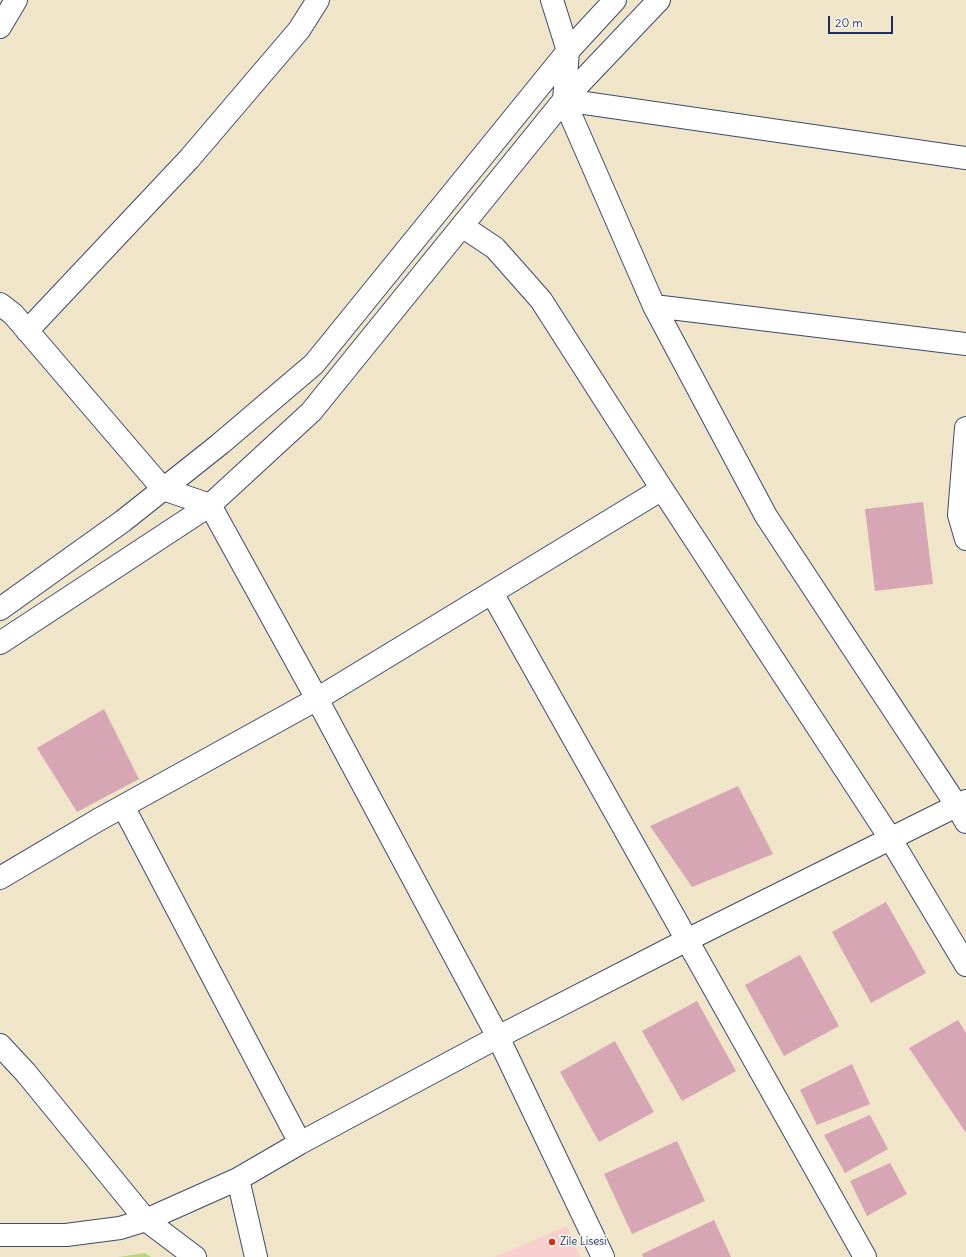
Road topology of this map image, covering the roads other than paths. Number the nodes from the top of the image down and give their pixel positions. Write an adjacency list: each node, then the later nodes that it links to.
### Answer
1 (16, 0): 6 (street)
2 (318, 0): 13 (street)
3 (552, 0): 7 (street)
4 (615, 0): 7 (street)
5 (659, 0): 8 (street)
6 (0, 27)
7 (568, 51): 8 (street); 16 (street)
8 (564, 100): 9 (street); 10 (street); 12 (street)
9 (966, 158)
10 (462, 226): 17 (street); 18 (street)
11 (0, 304): 13 (street)
12 (654, 306): 14 (street); 25 (street)
13 (27, 331): 16 (street)
14 (966, 344)
15 (966, 428): 19 (street)
16 (164, 489): 18 (street); 21 (street)
17 (662, 489): 20 (street); 26 (street)
18 (210, 505): 22 (street); 23 (street)
19 (966, 539)
20 (492, 593): 23 (street); 28 (street)
21 (0, 609)
22 (0, 643)
23 (317, 699): 24 (street); 30 (street)
24 (123, 806): 27 (street); 32 (street)
25 (963, 810): 26 (street)
26 (890, 838): 28 (street); 29 (street)
27 (0, 878)
28 (687, 940): 30 (street); 39 (street)
29 (966, 966)
30 (498, 1037): 32 (street); 38 (street)
31 (0, 1045): 34 (street)
32 (300, 1143): 33 (street)
33 (238, 1179): 34 (street); 37 (street)
34 (146, 1220): 35 (street); 36 (street)
35 (0, 1235)
36 (196, 1257)
37 (256, 1257)
38 (603, 1257)
39 (865, 1257)

